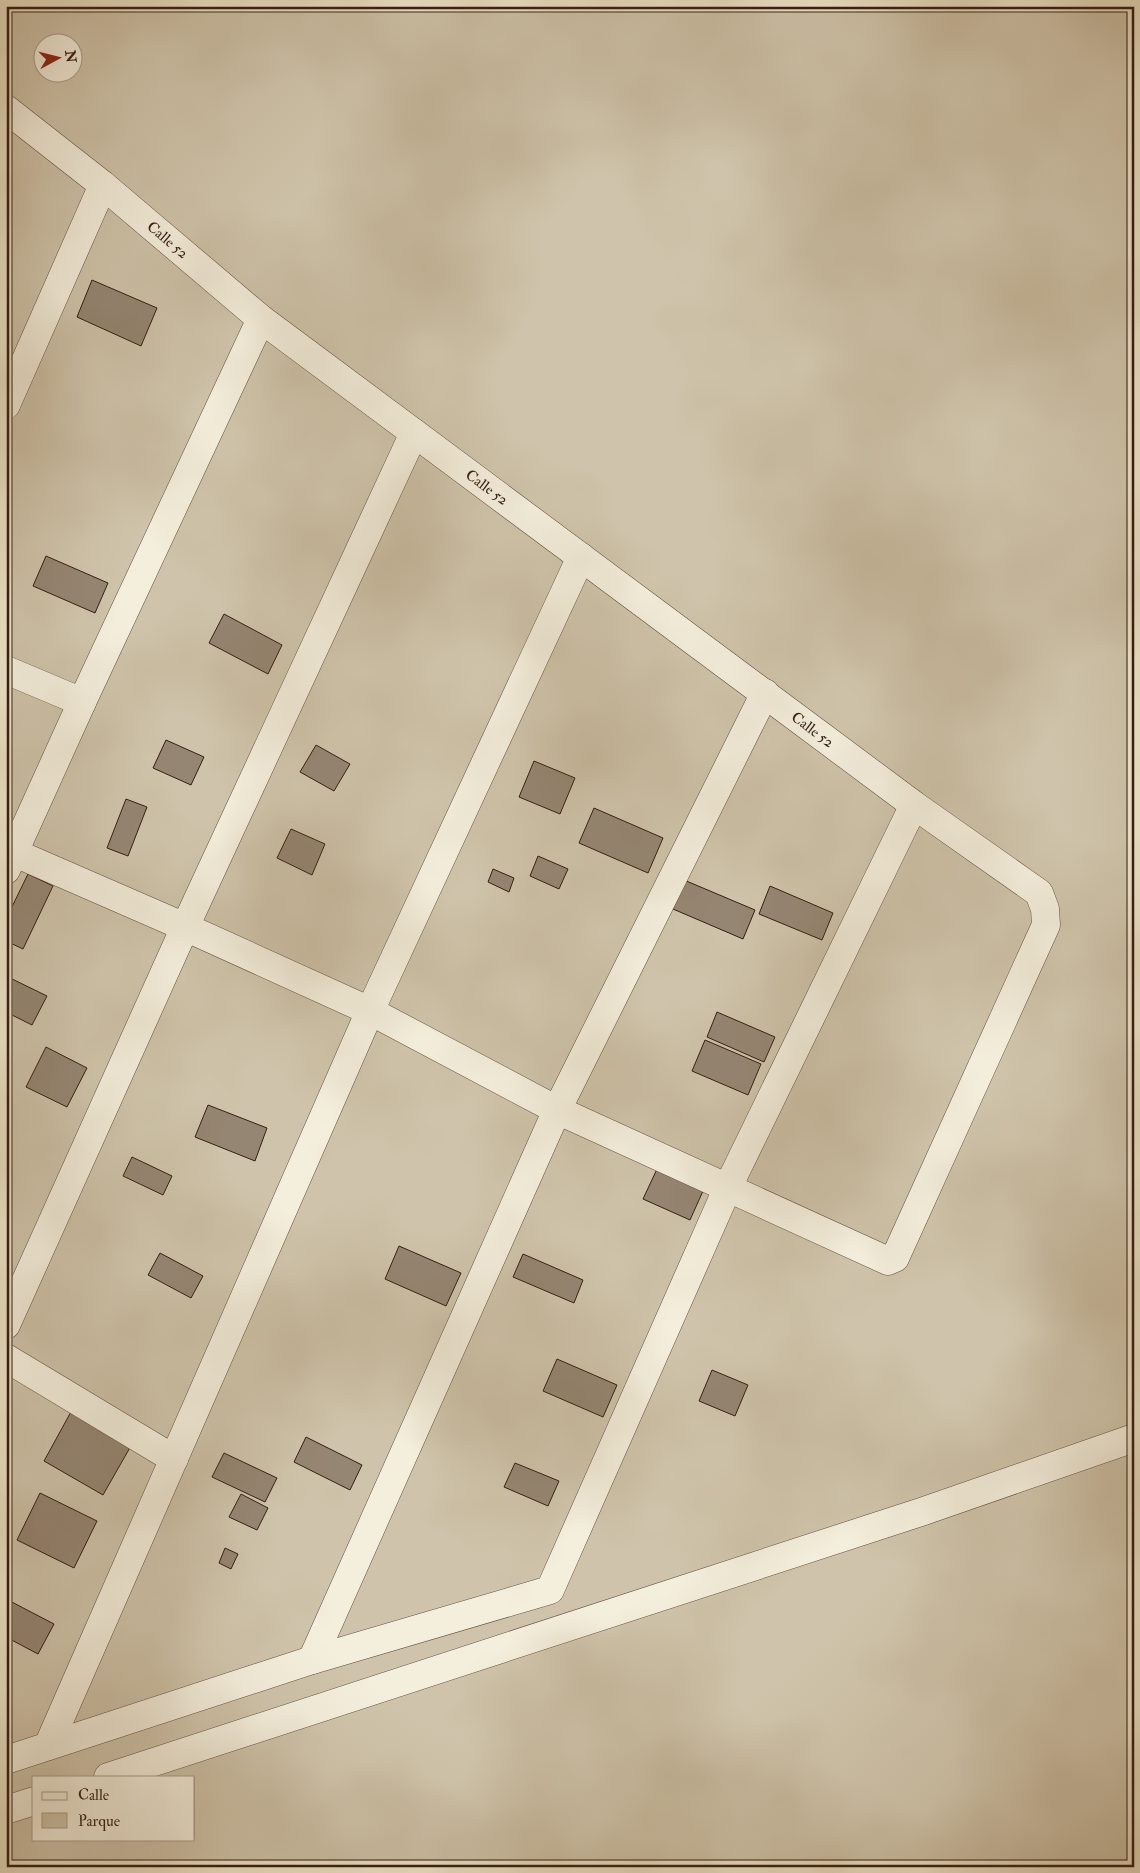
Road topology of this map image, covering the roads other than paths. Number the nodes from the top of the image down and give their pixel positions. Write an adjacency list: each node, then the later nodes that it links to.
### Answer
1 (6, 109): 2 (street, Calle 52)
2 (103, 185): 3 (street, Calle 52); 4 (street)
3 (261, 319): 5 (street, Calle 52); 9 (street)
4 (6, 405)
5 (414, 433): 6 (street, Calle 52); 12 (street)
6 (581, 557): 8 (street, Calle 52); 13 (street)
7 (6, 670): 9 (street)
8 (765, 693): 10 (street, Calle 52); 14 (street)
9 (82, 702): 11 (street)
10 (914, 805): 15 (street); 15 (street, Calle 52)
11 (10, 861): 12 (street, Calle 52)
12 (185, 927): 13 (street, Calle 52); 16 (street)
13 (370, 1011): 14 (street, Calle 52); 19 (street)
14 (557, 1110): 15 (street, Calle 52); 20 (street)
15 (728, 1187): 20 (street)
16 (6, 1325)
17 (6, 1358): 19 (street)
18 (1134, 1438): 23 (street)
19 (174, 1459): 21 (street)
20 (312, 1660): 21 (street)
21 (48, 1746): 22 (street)
22 (6, 1760)
23 (111, 1776)
24 (32, 1802): 25 (street)
25 (6, 1810)

